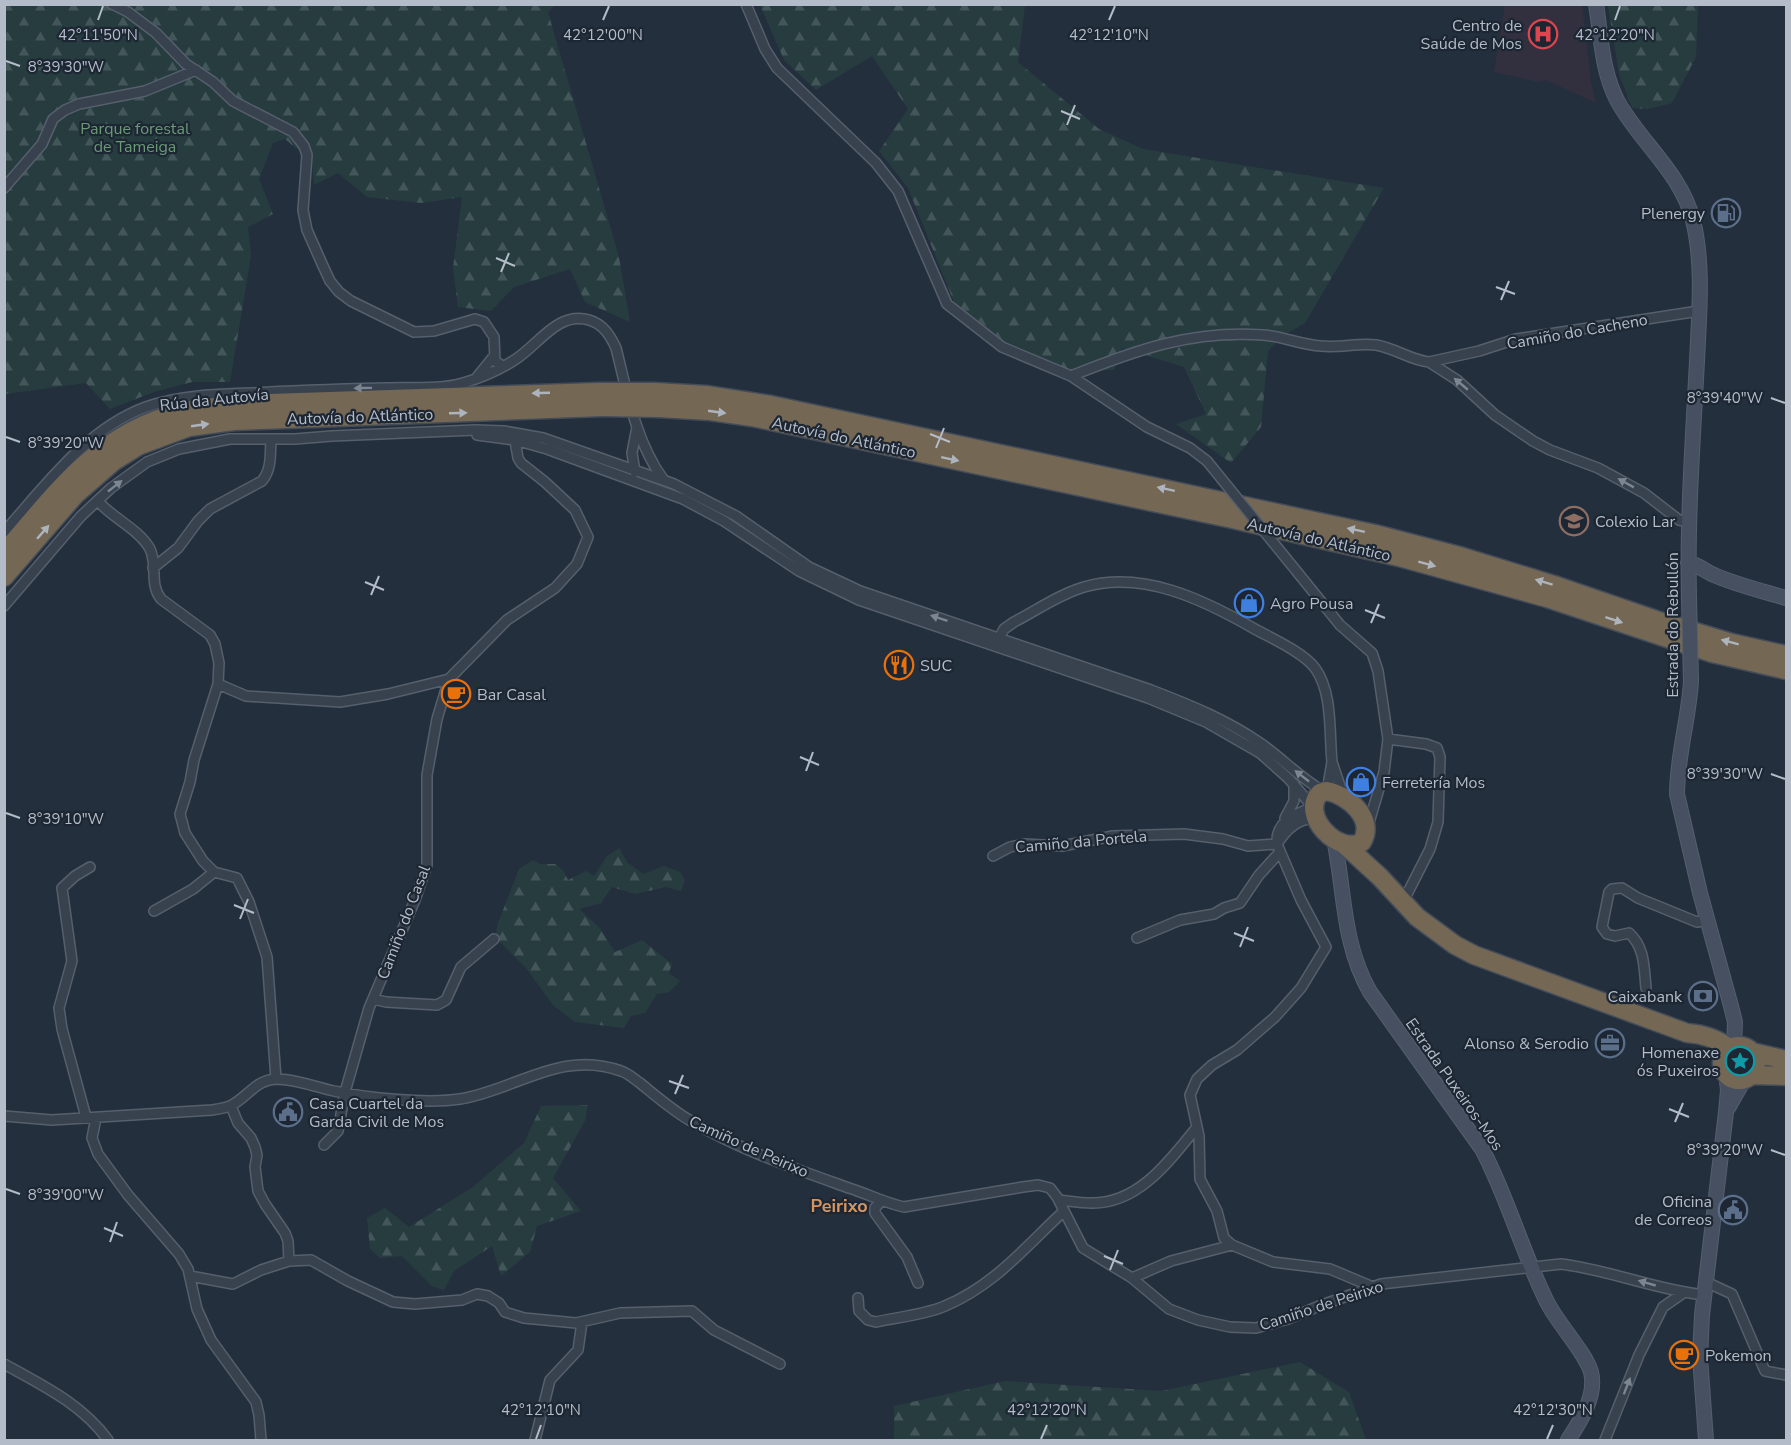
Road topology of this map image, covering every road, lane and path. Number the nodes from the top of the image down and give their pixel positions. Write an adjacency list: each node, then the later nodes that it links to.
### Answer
1 (112, 4): 4 (street)
2 (746, 4): 10 (street)
3 (1596, 4): 6 (street, Estrada do Rebullón)
4 (196, 70): 5 (street); 7 (street)
5 (4, 189)
6 (1699, 311): 8 (street, Camiño do Cacheno); 28 (street, Estrada do Rebullón)
7 (494, 356): 9 (street); 11 (street)
8 (1429, 362): 10 (street, Camiño do Cacheno); 28 (street, one-way to 8)
9 (502, 366): 11 (street, Rúa da Autovía); 18 (street, Rúa da Autovía)
10 (1071, 376): 42 (street, bridge)
11 (475, 379): 12 (street, Rúa da Autovía)
12 (411, 387): 13 (street, Rúa da Autovía, one-way to 13); 14 (highway)
13 (229, 394): 17 (highway); 29 (street, Rúa da Autovía)
14 (374, 399): 15 (highway, Autovía do Atlántico, one-way to 14); 17 (highway, Autovía do Atlántico)
15 (601, 399): 16 (highway, Autovía do Atlántico, bridge); 34 (highway, Autovía do Atlántico, one-way to 15)
16 (657, 400): 38 (highway, Autovía do Atlántico, one-way to 16); 39 (highway, Autovía do Atlántico, one-way to 39)
17 (312, 401): 30 (highway, Autovía do Atlántico)
18 (637, 427): 21 (street); 23 (street)
19 (514, 436): 20 (street); 22 (street); 24 (street); 40 (street, Camiño do Casal)
20 (271, 439): 27 (street, one-way to 20); 33 (street)
21 (634, 441): 24 (street); 25 (street)
22 (547, 449): 25 (street); 31 (street)
23 (648, 455): 25 (street); 26 (street)
24 (611, 461): 25 (street)
25 (636, 471): 26 (street); 31 (street)
26 (663, 479): 37 (street, one-way to 26)
27 (98, 501): 33 (street); 36 (street)
28 (1689, 522): 32 (street, Estrada do Rebullón)
29 (4, 532)
30 (4, 553)
31 (778, 558): 37 (street)
32 (1688, 563): 35 (street); 59 (street, Estrada do Rebullón, bridge)
33 (153, 568): 41 (street)
34 (4, 577)
35 (1786, 598)
36 (4, 606)
37 (997, 643): 43 (street); 44 (street); 45 (street, one-way to 37)
38 (1786, 656)
39 (1786, 670)
40 (449, 679): 41 (street); 63 (street, Camiño do Casal)
41 (218, 684): 55 (street)
42 (1388, 739): 46 (street); 57 (street)
43 (1332, 762): 45 (street); 47 (street)
44 (1294, 784): 48 (street); 49 (street)
45 (1325, 791): 47 (highway); 48 (highway)
46 (1376, 798): 47 (street); 50 (street)
47 (1350, 802): 50 (highway)
48 (1314, 813): 49 (street); 50 (highway); 51 (street)
49 (1282, 824): 51 (street)
50 (1355, 843): 54 (street, Estrada Puxeiros-Mos); 54 (street); 56 (highway); 56 (highway)
51 (1279, 848): 52 (street, Camiño da Portela); 60 (street); 74 (street)
52 (993, 856)
53 (90, 867): 73 (street)
54 (1342, 871): 81 (street, Estrada Puxeiros-Mos)
55 (214, 872): 58 (street); 68 (street)
56 (1380, 877): 57 (highway)
57 (1403, 902): 64 (highway)
58 (154, 910)
59 (1708, 920): 62 (street); 64 (street, Estrada do Rebullón)
60 (1137, 938)
61 (494, 939): 63 (street, Camiño do Casal)
62 (1646, 988)
63 (373, 999): 69 (street, Camiño do Casal)
64 (1733, 1057): 65 (highway); 67 (highway); 67 (highway); 71 (street, Estrada do Rebullón)
65 (1786, 1060)
66 (1786, 1076): 67 (highway)
67 (1748, 1077): 71 (street)
68 (276, 1079): 69 (street, Camiño de Peirixo); 70 (street)
69 (345, 1092): 75 (street, Camiño do Casal); 77 (street, Camiño de Peirixo)
70 (231, 1106): 73 (street); 80 (street)
71 (1726, 1113): 86 (street, Estrada do Rebullón)
72 (4, 1116): 73 (street)
73 (91, 1118): 82 (street)
74 (1197, 1127): 76 (street); 79 (street)
75 (324, 1145)
76 (1059, 1200): 77 (street, Camiño de Peirixo); 78 (street, Camiño de Peirixo)
77 (881, 1202): 84 (street)
78 (1064, 1211): 83 (street, Camiño de Peirixo); 88 (street)
79 (1232, 1245): 83 (street); 85 (street)
80 (289, 1261): 82 (street); 89 (street)
81 (1533, 1268): 85 (street, Camiño de Peirixo); 87 (street, Camiño de Peirixo, one-way to 81); 96 (street, Estrada Puxeiros-Mos)
82 (190, 1276): 94 (street)
83 (1132, 1278): 85 (street, Camiño de Peirixo)
84 (918, 1283)
85 (1373, 1287)
86 (1705, 1289): 87 (street, Camiño de Peirixo); 92 (street); 98 (street, Estrada do Rebullón)
87 (1683, 1293): 97 (street, one-way to 87)
88 (858, 1298)
89 (582, 1322): 91 (street); 95 (street)
90 (4, 1364): 93 (street)
91 (780, 1364)
92 (1786, 1375)
93 (108, 1440)
94 (261, 1440)
95 (536, 1440)
96 (1568, 1440)
97 (1605, 1440)
98 (1706, 1440)

